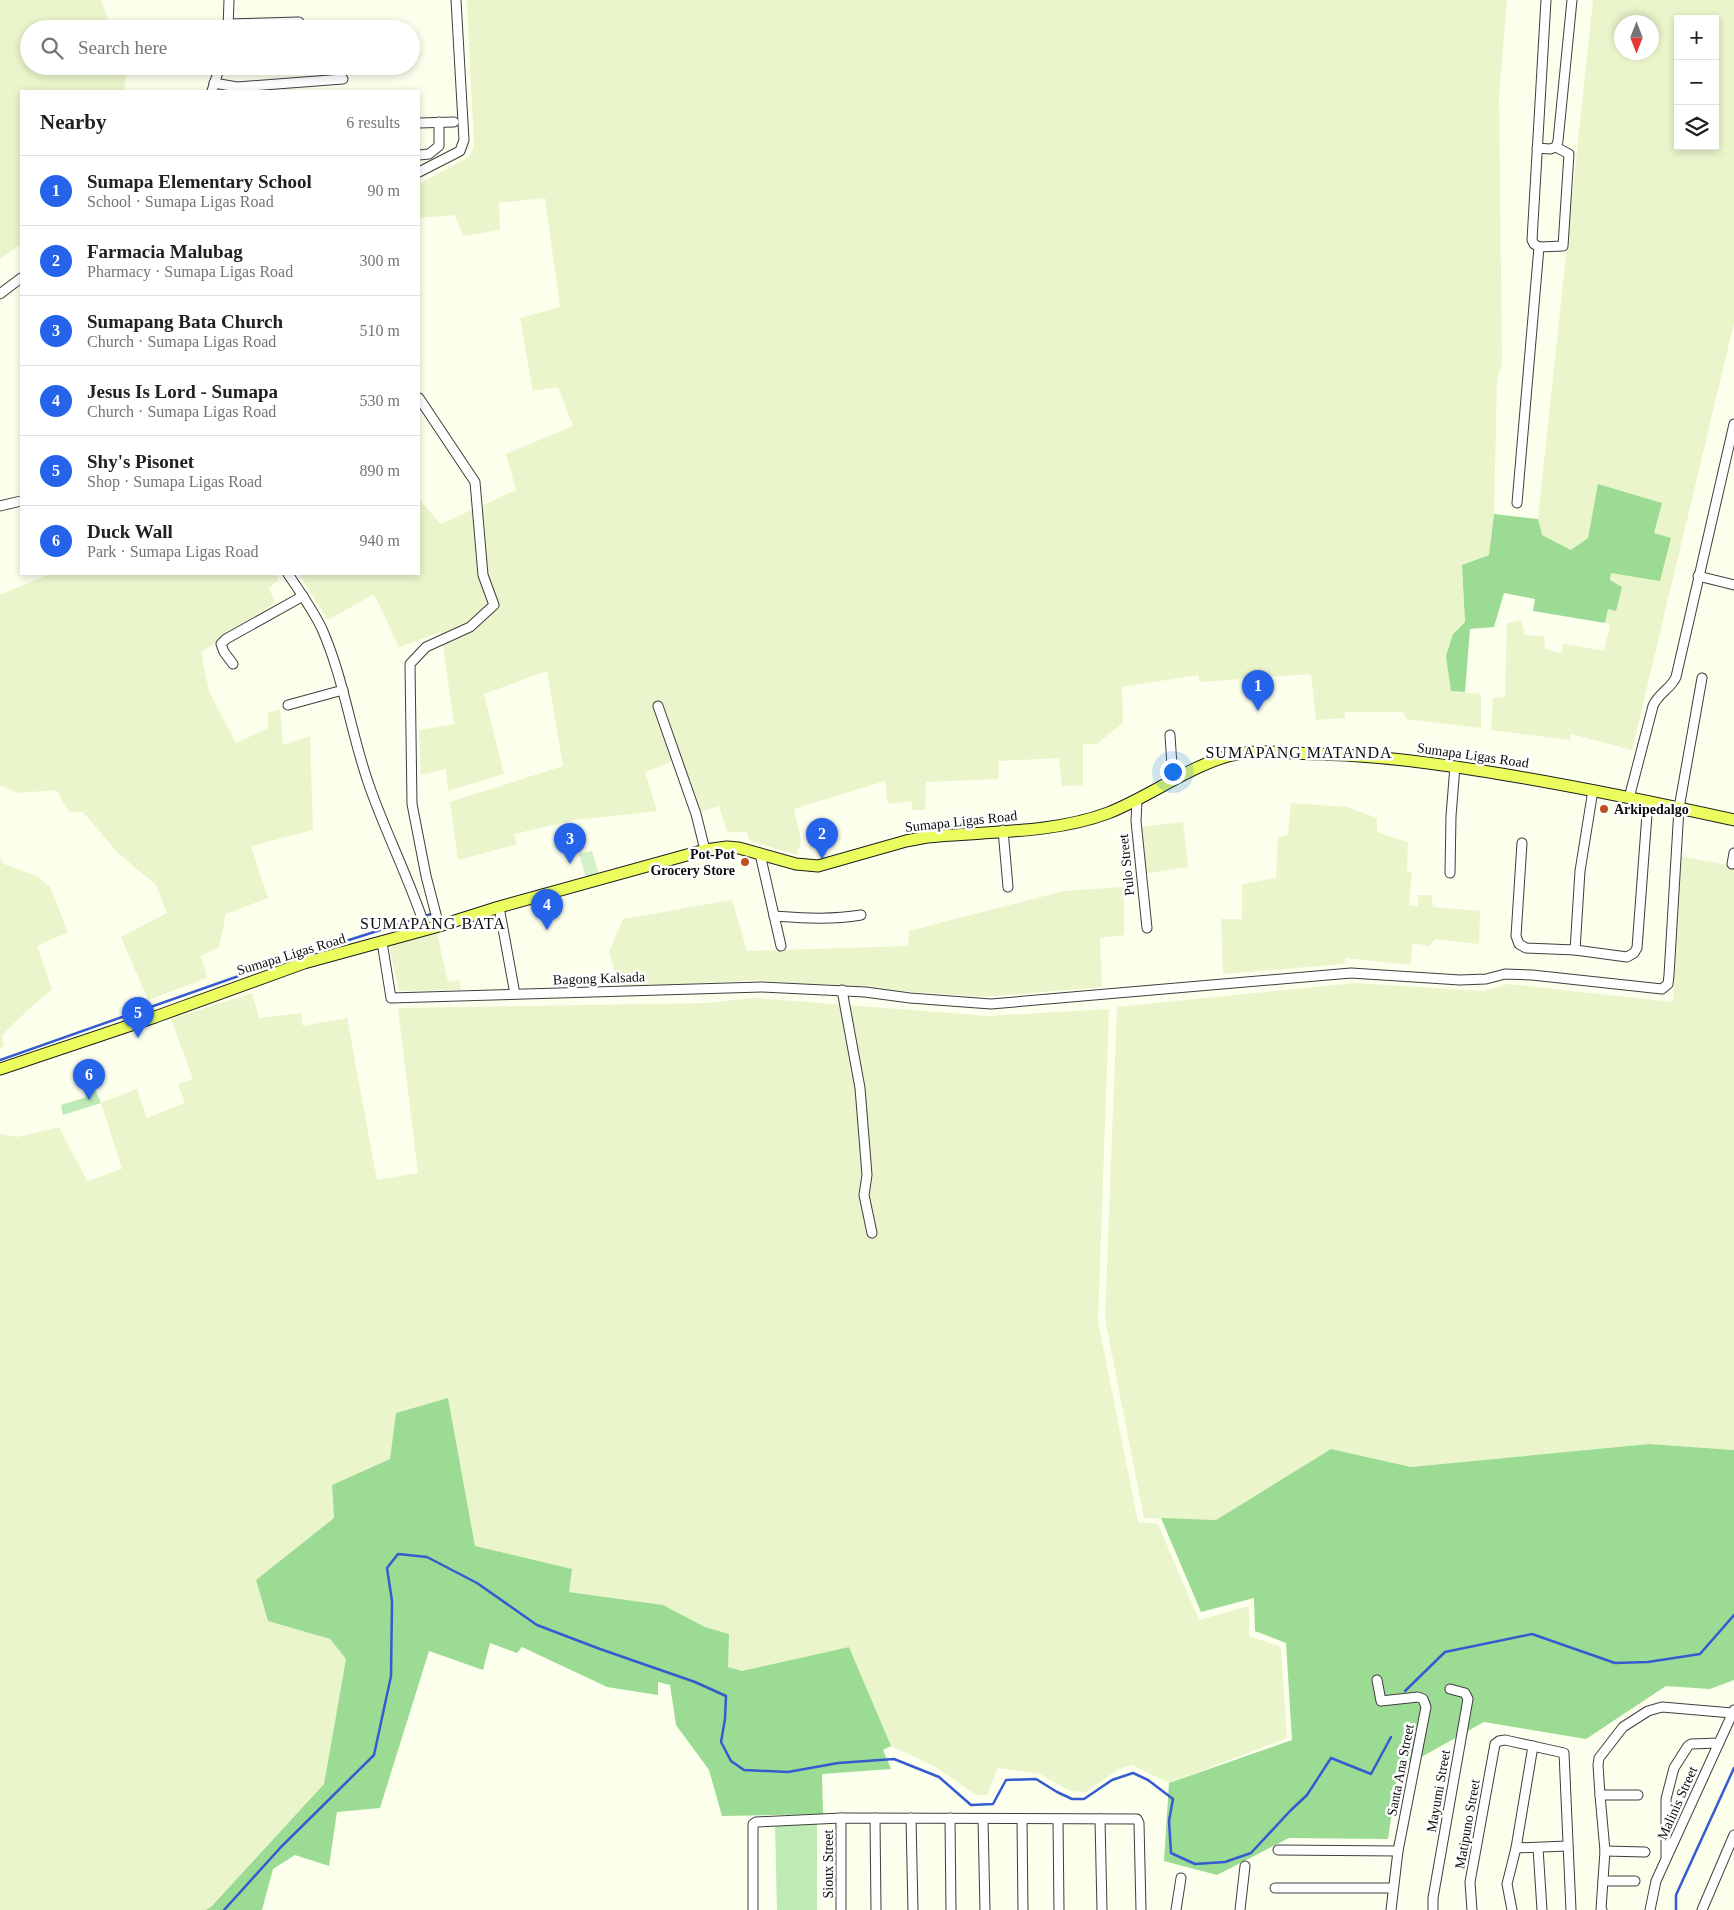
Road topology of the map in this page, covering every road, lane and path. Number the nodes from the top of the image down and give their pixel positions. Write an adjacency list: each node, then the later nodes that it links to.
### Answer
1 (229, 0): 5 (street)
2 (456, 0): 15 (street)
3 (1546, 0): 13 (street)
4 (1572, 0): 12 (street)
5 (228, 20)
6 (217, 75): 8 (street)
7 (343, 79): 8 (street)
8 (213, 87)
9 (439, 122): 10 (street); 11 (street); 14 (street)
10 (454, 122)
11 (420, 123)
12 (1556, 147): 13 (street); 16 (street)
13 (1537, 148): 16 (street)
14 (420, 154)
15 (420, 171)
16 (1538, 247): 22 (street)
17 (20, 279): 18 (street)
18 (0, 294)
19 (420, 400): 53 (street)
20 (1734, 424): 25 (street)
21 (20, 501): 23 (street)
22 (1517, 502)
23 (0, 506)
24 (289, 575): 27 (street)
25 (1698, 576): 26 (street); 37 (street)
26 (1734, 585)
27 (303, 596): 28 (street); 30 (street)
28 (233, 664)
29 (1702, 678): 40 (street)
30 (343, 690): 31 (street); 55 (street)
31 (288, 705)
32 (658, 706): 44 (street)
33 (1170, 735): 35 (street)
34 (1456, 766): 35 (main road, Sumapa Ligas Road); 36 (main road, Sumapa Ligas Road); 48 (street)
35 (1173, 782): 38 (main road, Sumapa Ligas Road)
36 (1593, 790): 37 (main road, Sumapa Ligas Road); 58 (street)
37 (1629, 798): 39 (main road, Sumapa Ligas Road)
38 (1137, 800): 42 (main road, Sumapa Ligas Road); 54 (street, Pulo Street)
39 (1648, 801): 40 (main road, Sumapa Ligas Road); 58 (street)
40 (1679, 808): 41 (main road, Sumapa Ligas Road); 59 (street, Bagong Kalsada)
41 (1734, 820)
42 (1003, 830): 46 (main road, Sumapa Ligas Road); 49 (street)
43 (1522, 843): 58 (street)
44 (705, 850): 46 (main road, Sumapa Ligas Road); 50 (main road, Sumapa Ligas Road)
45 (1734, 853): 47 (street)
46 (760, 854): 52 (street)
47 (1732, 864)
48 (1450, 873)
49 (1008, 887)
50 (499, 906): 53 (main road, Sumapa Ligas Road); 60 (street)
51 (861, 915): 52 (street)
52 (774, 916): 57 (street)
53 (440, 926): 55 (main road, Sumapa Ligas Road)
54 (1147, 928)
55 (426, 930): 56 (main road, Sumapa Ligas Road)
56 (382, 942): 60 (street, Bagong Kalsada); 61 (main road, Sumapa Ligas Road)
57 (781, 946)
58 (1575, 950)
59 (842, 990): 60 (street, Bagong Kalsada); 62 (street)
60 (515, 994)
61 (0, 1069)
62 (872, 1233)
63 (1377, 1680): 83 (street, Santa Ana Street)
64 (1450, 1689): 106 (street, Mayumi Street)
65 (1733, 1711): 66 (street, Malinis Street); 68 (street)
66 (1719, 1743): 86 (street, Malinis Street); 86 (street)
67 (1533, 1746): 79 (street); 80 (street); 107 (street, Matipuno Street)
68 (1600, 1795): 69 (street); 84 (street)
69 (1638, 1795)
70 (841, 1818): 71 (street); 93 (street); 94 (street, Sioux Street)
71 (875, 1818): 72 (street); 95 (street)
72 (912, 1818): 73 (street); 96 (street)
73 (950, 1818): 74 (street); 97 (street)
74 (983, 1818): 75 (street); 98 (street)
75 (1022, 1819): 76 (street); 99 (street)
76 (1058, 1819): 77 (street); 100 (street)
77 (1100, 1819): 101 (street); 102 (street)
78 (1734, 1835): 113 (street)
79 (1567, 1846): 81 (street); 110 (street)
80 (1516, 1848): 81 (street); 108 (street)
81 (1538, 1848): 109 (street)
82 (1278, 1850): 83 (street)
83 (1398, 1851): 92 (street, Santa Ana Street)
84 (1605, 1851): 85 (street); 89 (street)
85 (1644, 1852)
86 (1666, 1861): 112 (street, Malinis Street)
87 (1245, 1866): 104 (street)
88 (1181, 1878): 103 (street)
89 (1603, 1881): 90 (street); 111 (street)
90 (1634, 1881)
91 (1275, 1888): 92 (street)
92 (1393, 1888): 105 (street, Santa Ana Street)
93 (753, 1910)
94 (842, 1910)
95 (876, 1910)
96 (912, 1910)
97 (951, 1910)
98 (985, 1910)
99 (1023, 1910)
100 (1059, 1910)
101 (1102, 1910)
102 (1141, 1910)
103 (1176, 1910)
104 (1240, 1910)
105 (1391, 1910)
106 (1433, 1910)
107 (1472, 1910)
108 (1512, 1910)
109 (1542, 1910)
110 (1571, 1910)
111 (1602, 1910)
112 (1650, 1910)
113 (1702, 1910)

